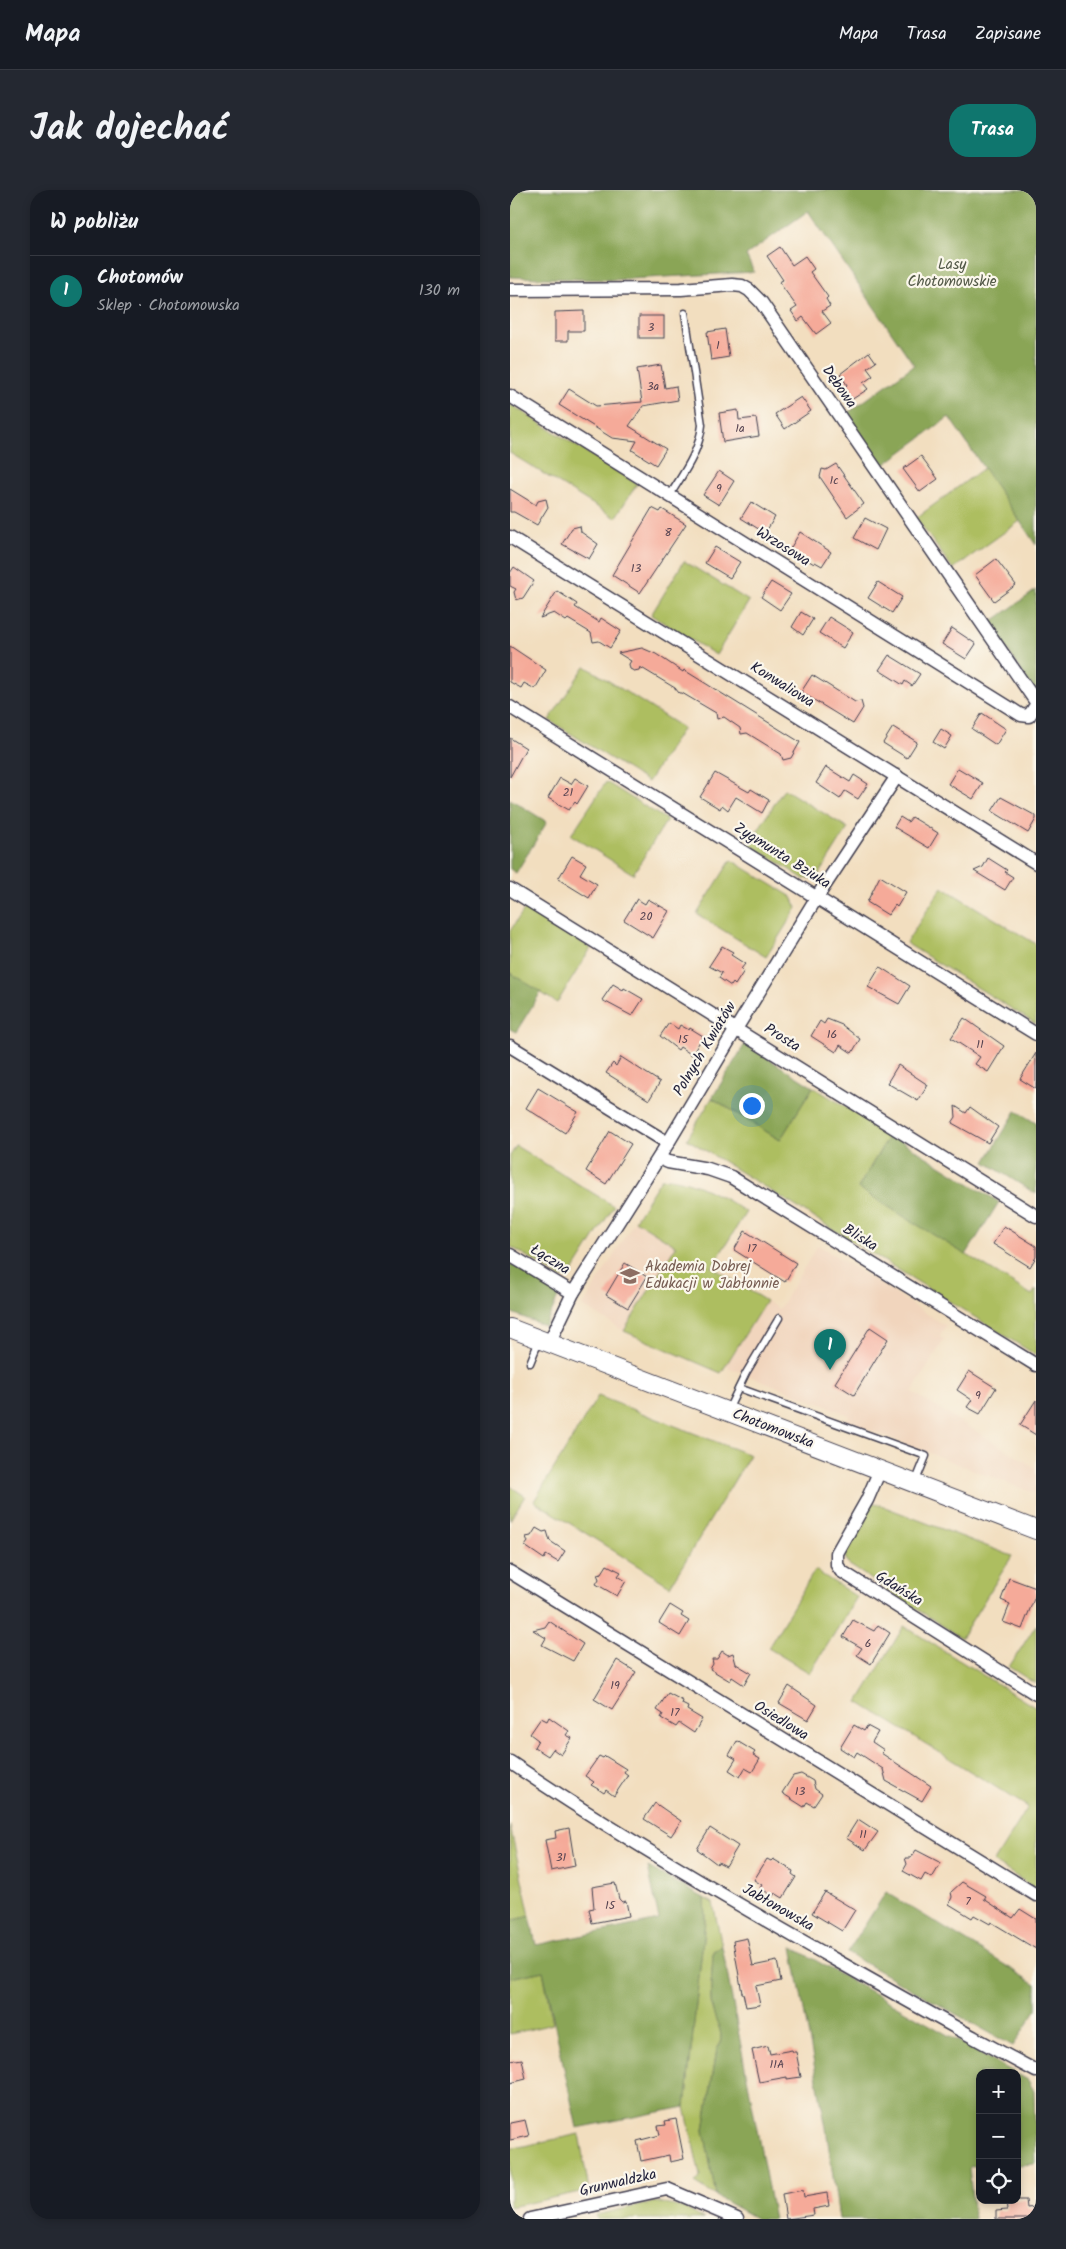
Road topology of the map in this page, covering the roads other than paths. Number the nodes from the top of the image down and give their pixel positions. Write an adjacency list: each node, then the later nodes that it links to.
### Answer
1 (510, 290): 6 (street, Dębowa)
2 (685, 313): 4 (lane)
3 (510, 396): 4 (street, Wrzosowa)
4 (670, 495): 6 (street, Wrzosowa)
5 (510, 536): 8 (street, Konwaliowa)
6 (1036, 704)
7 (510, 707): 11 (street, Zygmunta Bziuka)
8 (897, 776): 9 (street, Konwaliowa); 11 (street, Polnych Kwiatów)
9 (1036, 862)
10 (510, 889): 12 (street, Prosta)
11 (817, 897): 12 (street, Polnych Kwiatów); 13 (street, Zygmunta Bziuka)
12 (736, 1029): 15 (street, Polnych Kwiatów); 17 (street, Prosta)
13 (1036, 1034)
14 (510, 1046): 15 (street)
15 (668, 1143): 16 (street, Polnych Kwiatów)
16 (659, 1158): 19 (street, Polnych Kwiatów); 24 (street, Bliska)
17 (1036, 1216)
18 (510, 1254): 19 (street, Łączna)
19 (572, 1293): 22 (street, Polnych Kwiatów)
20 (779, 1318): 25 (lane)
21 (510, 1328): 22 (street, Chotomowska)
22 (545, 1342): 23 (lane); 26 (street, Chotomowska)
23 (530, 1363)
24 (1036, 1365)
25 (739, 1388): 26 (lane); 28 (lane)
26 (728, 1411): 27 (street, Chotomowska)
27 (880, 1470): 28 (street, Chotomowska); 31 (street, Gdańska)
28 (915, 1483): 29 (street, Chotomowska)
29 (1036, 1530)
30 (510, 1572): 33 (street, Osiedlowa)
31 (1036, 1694)
32 (510, 1762): 34 (street, Jabłonowska)
33 (1036, 1895)
34 (1036, 2071)
35 (715, 2214): 36 (street, Grunwaldzka); 37 (street, Grunwaldzka)
36 (530, 2219)
37 (737, 2219)

